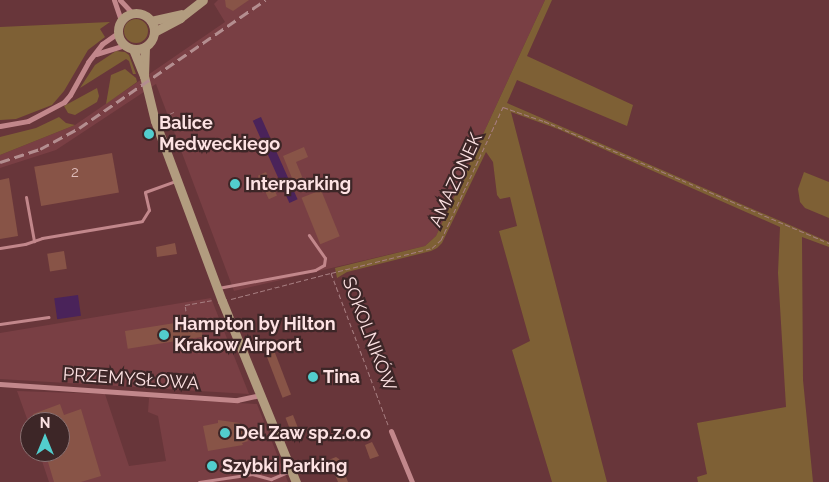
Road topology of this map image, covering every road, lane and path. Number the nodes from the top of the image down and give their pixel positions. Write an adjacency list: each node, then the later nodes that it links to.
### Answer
1 (114, 0): 6 (street)
2 (120, 0): 5 (street)
3 (203, 0): 4 (main road)
4 (186, 12): 7 (main road); 8 (main road)
5 (132, 13): 6 (main road); 7 (main road)
6 (121, 20): 9 (main road)
7 (151, 20): 8 (main road)
8 (154, 32): 11 (main road)
9 (118, 33): 10 (main road); 12 (street)
10 (129, 47): 11 (main road); 12 (street); 13 (main road)
11 (145, 47): 13 (main road)
12 (96, 54): 14 (street)
13 (144, 76): 15 (main road)
14 (0, 126)
15 (177, 180): 18 (lane); 22 (main road)
16 (26, 197): 18 (lane)
17 (309, 235): 22 (lane)
18 (34, 241): 20 (lane)
19 (829, 243): 21 (path, AMAZONEK)
20 (0, 248)
21 (332, 273): 23 (path, SOKOLNIKÓW); 29 (path, SOKOLNIKÓW)
22 (217, 288): 23 (main road)
23 (219, 301): 24 (path, SOKOLNIKÓW); 28 (main road)
24 (186, 311)
25 (49, 317): 26 (lane)
26 (0, 324)
27 (0, 384): 28 (street, PRZEMYSŁOWA)
28 (260, 395): 30 (main road)
29 (390, 431): 33 (street)
30 (291, 471): 31 (lane); 32 (main road)
31 (199, 482)
32 (296, 482)
33 (412, 482)

